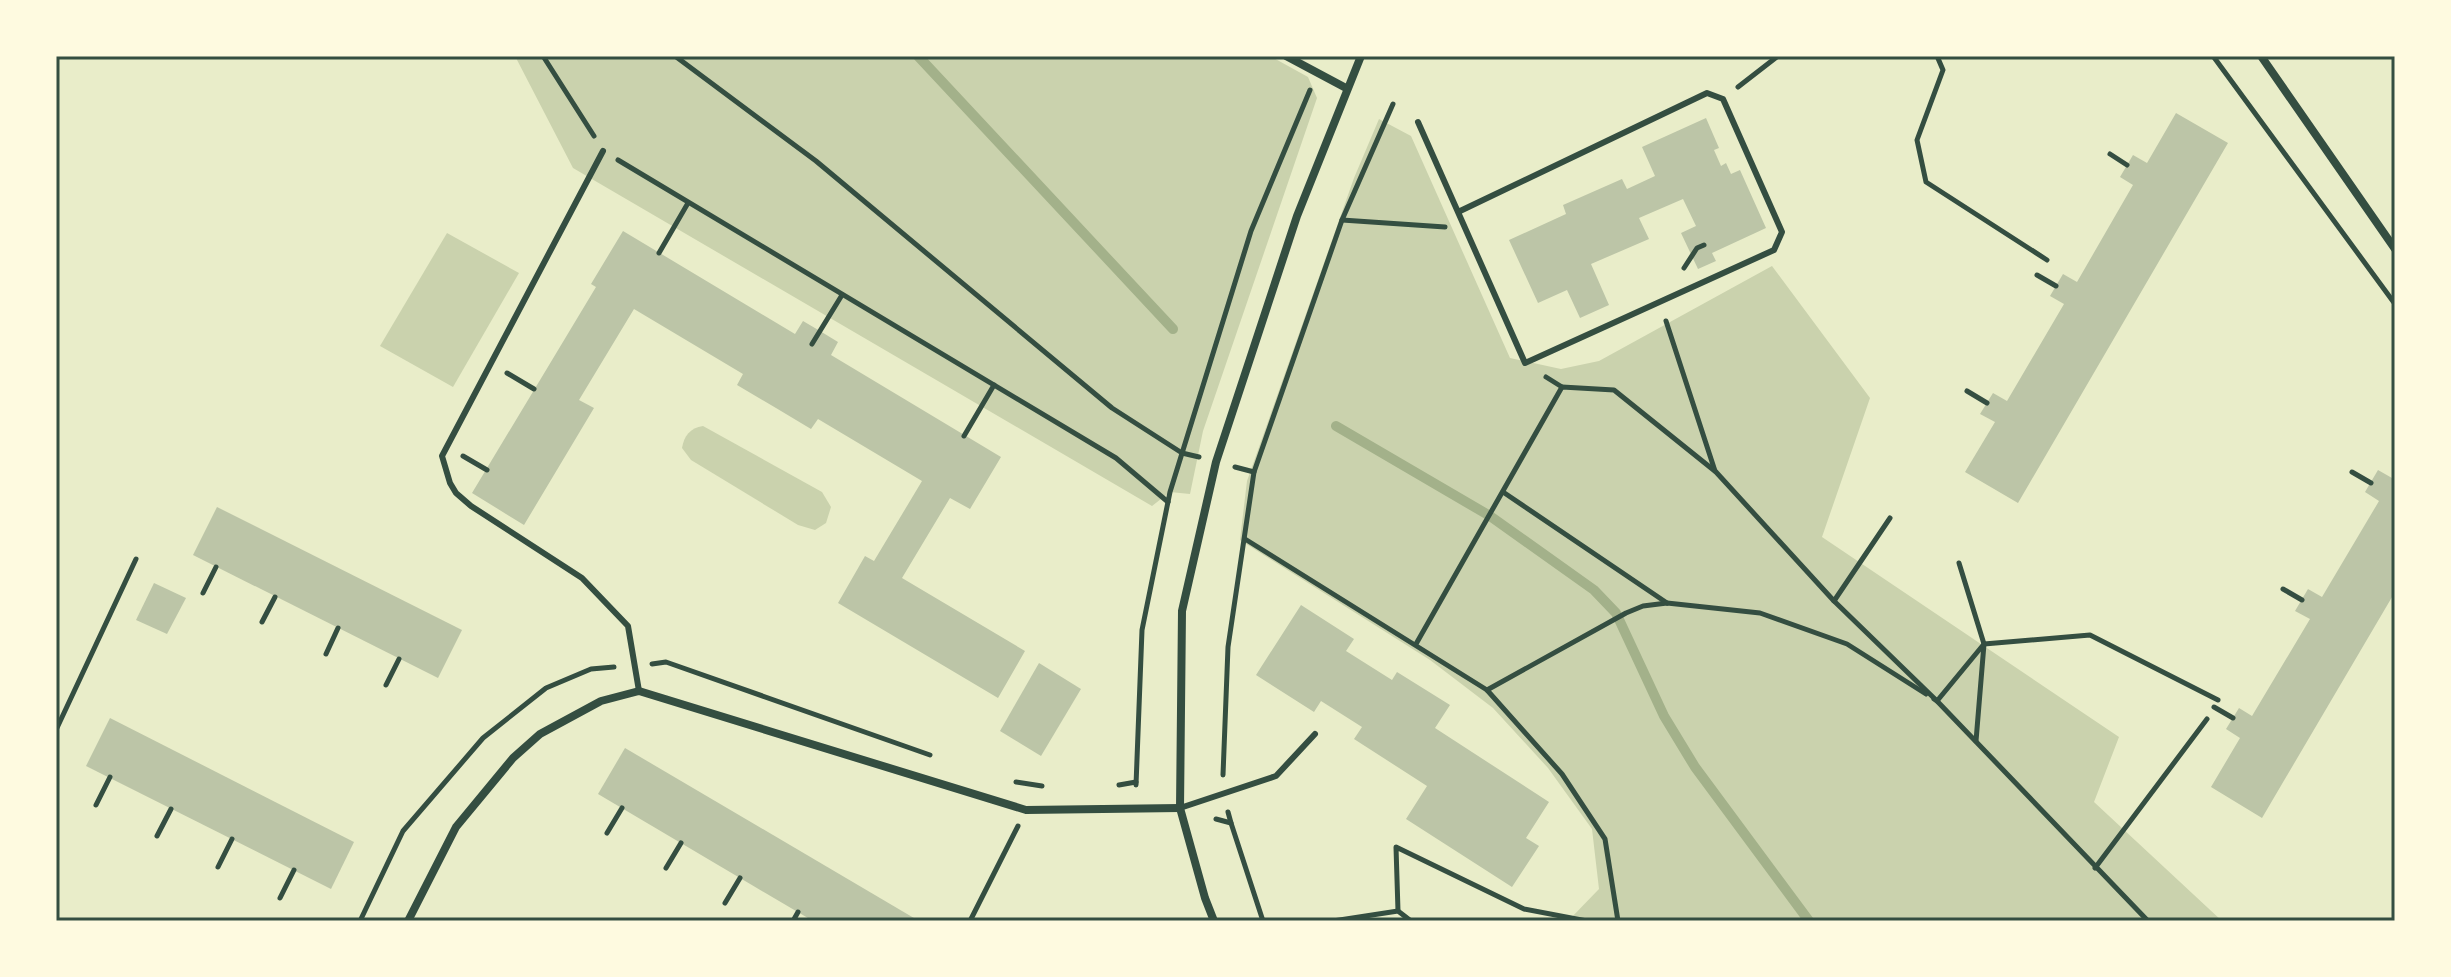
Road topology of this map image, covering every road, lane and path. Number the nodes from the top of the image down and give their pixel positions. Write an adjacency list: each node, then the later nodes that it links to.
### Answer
1 (543, 56): 13 (path)
2 (675, 56): 37 (path)
3 (1286, 56): 9 (street)
4 (1361, 56): 9 (street)
5 (1778, 56): 10 (path)
6 (1937, 56): 23 (path)
7 (2213, 56): 29 (path)
8 (2261, 56): 21 (street)
9 (1346, 88): 37 (street)
10 (1723, 99): 17 (lane); 28 (lane)
11 (1393, 104): 18 (path)
12 (1418, 122): 17 (lane)
13 (603, 151): 16 (path); 31 (lane)
14 (2110, 154): 15 (path)
15 (2127, 165)
16 (688, 203): 22 (path); 27 (path)
17 (1458, 212): 19 (lane)
18 (1342, 220): 19 (path); 38 (path)
19 (1464, 228): 28 (lane)
20 (1704, 245): 24 (path)
21 (2395, 249)
22 (659, 253)
23 (2047, 260)
24 (1682, 270)
25 (2037, 275): 26 (path)
26 (2056, 286)
27 (842, 295): 30 (path); 32 (path)
28 (1660, 302): 39 (path)
29 (2395, 304)
30 (812, 344)
31 (491, 364): 33 (path); 63 (lane)
32 (994, 385): 36 (path); 43 (path)
33 (534, 389)
34 (1967, 391): 35 (path)
35 (1987, 403)
36 (964, 436)
37 (1216, 462): 38 (path); 78 (street)
38 (1254, 472): 45 (path)
39 (1716, 472): 42 (path); 53 (path)
40 (2352, 472): 41 (path)
41 (2371, 483)
42 (1503, 492): 54 (path); 57 (path)
43 (1168, 502)
44 (1890, 518): 53 (path)
45 (1245, 539): 57 (path); 75 (path)
46 (136, 559): 69 (path)
47 (1959, 563): 58 (path)
48 (216, 567): 50 (path)
49 (2283, 589): 52 (path)
50 (203, 593)
51 (275, 597): 55 (path)
52 (2302, 600)
53 (1834, 601): 65 (path)
54 (1667, 603): 62 (path); 65 (path)
55 (262, 622)
56 (338, 628): 59 (path)
57 (1416, 644): 62 (path)
58 (1984, 644): 64 (path); 65 (path); 72 (path)
59 (326, 654)
60 (399, 659): 61 (path)
61 (386, 685)
62 (1487, 690): 104 (path)
63 (639, 691): 80 (street); 96 (street)
64 (2218, 700)
65 (1937, 701): 72 (path)
66 (2214, 707): 67 (path)
67 (2233, 718)
68 (2207, 719): 88 (path)
69 (56, 730)
70 (1315, 734): 75 (lane)
71 (483, 738): 95 (path)
72 (1976, 742): 88 (path)
73 (110, 777): 76 (path)
74 (1037, 785): 80 (path)
75 (1223, 794): 78 (lane); 81 (path)
76 (96, 805)
77 (622, 808): 82 (path)
78 (1180, 808): 80 (street); 81 (path); 99 (street)
79 (171, 809): 83 (path)
80 (1026, 810): 98 (path)
81 (1231, 823): 100 (path)
82 (607, 833)
83 (157, 836)
84 (232, 839): 86 (path)
85 (681, 843): 87 (path)
86 (218, 867)
87 (666, 868)
88 (2095, 868): 105 (path)
89 (294, 870): 91 (path)
90 (740, 878): 92 (path)
91 (280, 898)
92 (725, 903)
93 (1398, 911): 101 (path); 102 (path); 103 (path)
94 (798, 912): 97 (path)
95 (360, 921)
96 (408, 921)
97 (793, 921)
98 (970, 921)
99 (1214, 921)
100 (1263, 921)
101 (1333, 921)
102 (1411, 921)
103 (1587, 921)
104 (1618, 921)
105 (2148, 921)

